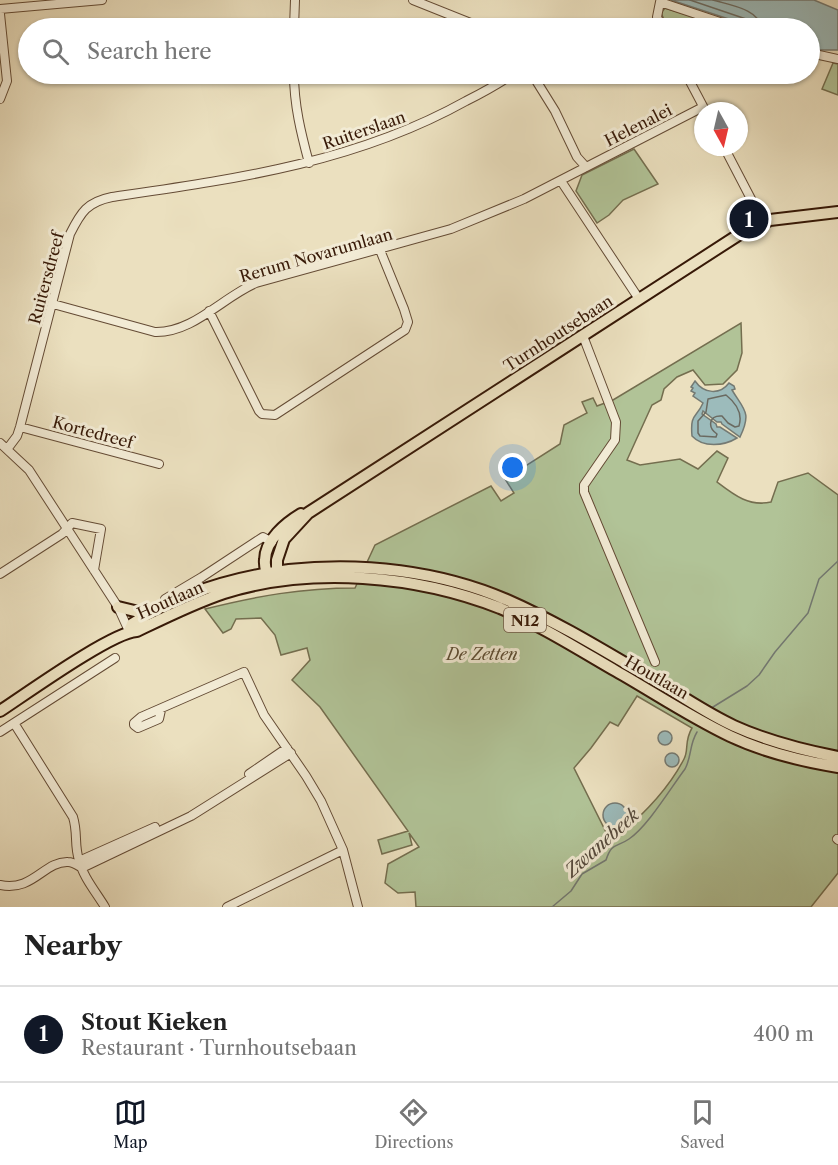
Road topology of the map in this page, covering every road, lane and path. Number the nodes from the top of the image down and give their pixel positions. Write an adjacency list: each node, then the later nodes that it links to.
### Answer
1 (102, 0): 4 (street)
2 (295, 0): 6 (street)
3 (413, 0): 7 (street)
4 (0, 9)
5 (0, 14): 16 (street)
6 (294, 18)
7 (458, 18)
8 (659, 18): 9 (street)
9 (708, 18)
10 (820, 55): 11 (street)
11 (838, 59)
12 (294, 84): 20 (street)
13 (496, 84): 20 (street, Ruiterslaan)
14 (539, 84): 21 (street)
15 (691, 84): 17 (street)
16 (0, 99)
17 (700, 102)
18 (694, 114): 21 (street, Helenalei)
19 (729, 156): 25 (street)
20 (309, 163): 23 (street, Ruiterslaan)
21 (583, 169): 22 (street, Rerum Novarumlaan)
22 (563, 180): 26 (street, Rerum Novarumlaan); 27 (street)
23 (213, 182): 28 (street, Ruitersdreef)
24 (838, 212): 25 (main road, Turnhoutsebaan)
25 (763, 222): 27 (main road, Turnhoutsebaan)
26 (380, 250): 29 (street, Rerum Novarumlaan); 29 (street)
27 (639, 299): 30 (main road, Turnhoutsebaan)
28 (53, 304): 29 (street, Rerum Novarumlaan); 31 (street, Ruitersdreef)
29 (208, 311)
30 (583, 336): 36 (main road, Turnhoutsebaan); 45 (street)
31 (20, 427): 33 (street, Ruitersdreef); 34 (street, Kortedreef)
32 (0, 442): 33 (street)
33 (8, 448): 35 (street)
34 (159, 464)
35 (68, 528): 37 (street); 37 (street); 38 (street)
36 (276, 543): 39 (main road); 40 (street)
37 (94, 570): 41 (street)
38 (0, 574)
39 (272, 577): 42 (main road, Houtlaan / N12); 43 (main road, Houtlaan / N12); 51 (main road, Houtlaan / N12); 52 (main road, Houtlaan / N12)
40 (165, 599)
41 (118, 607): 42 (main road); 43 (street)
42 (147, 614): 43 (main road, Houtlaan / N12)
43 (125, 634): 47 (main road, N12)
44 (115, 658): 48 (street)
45 (655, 662)
46 (161, 710): 50 (street)
47 (0, 711)
48 (14, 723): 49 (street); 54 (street)
49 (0, 732)
50 (289, 751): 53 (street); 54 (street)
51 (838, 757)
52 (838, 767)
53 (343, 850): 57 (street); 58 (street)
54 (80, 865): 55 (street); 56 (street)
55 (0, 885)
56 (105, 907)
57 (227, 907)
58 (358, 907)

